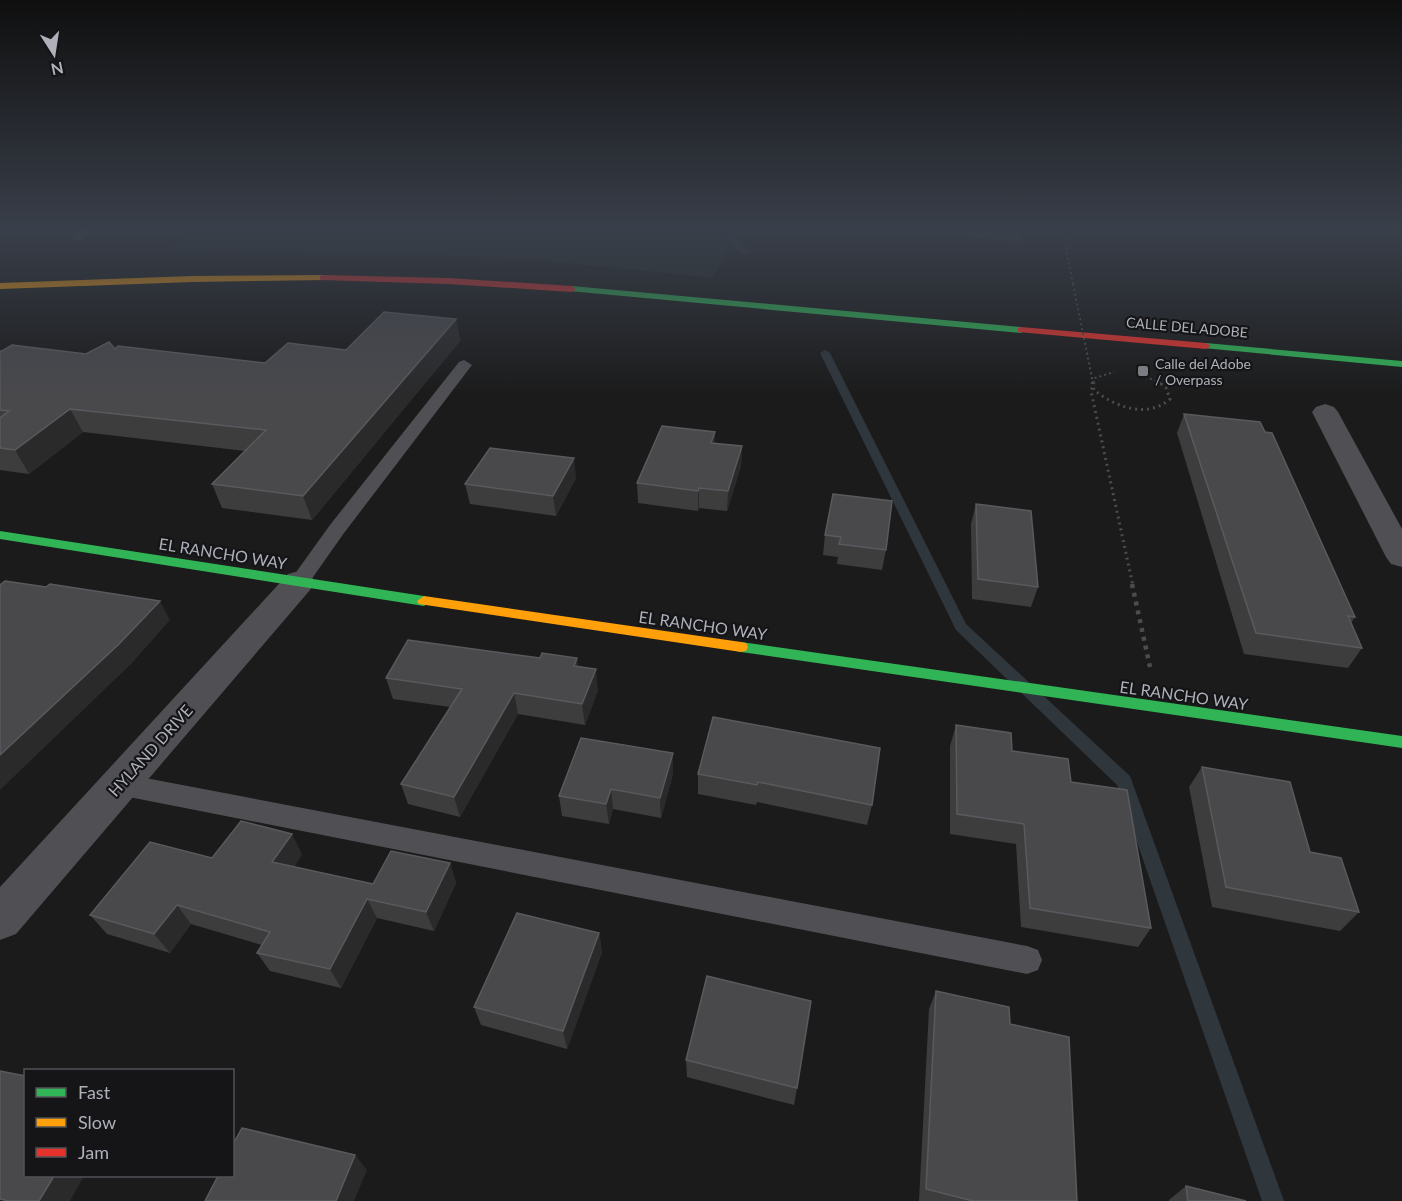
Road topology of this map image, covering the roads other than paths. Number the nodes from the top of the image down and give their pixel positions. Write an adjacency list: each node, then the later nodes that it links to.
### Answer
1 (30, 284): 4 (street, CALLE DEL ADOBE)
2 (161, 284): 5 (street)
3 (506, 284): 6 (street, CALLE DEL ADOBE)
4 (0, 286)
5 (41, 298)
6 (1402, 364)
7 (464, 365): 11 (lane)
8 (1324, 412): 10 (street)
9 (0, 535): 11 (street, EL RANCHO WAY)
10 (1402, 557)
11 (299, 582): 12 (street, EL RANCHO WAY); 13 (street, HYLAND DRIVE)
12 (1402, 742)
13 (119, 784): 14 (street, HYLAND DRIVE); 15 (lane)
14 (0, 919)
15 (1027, 960)

